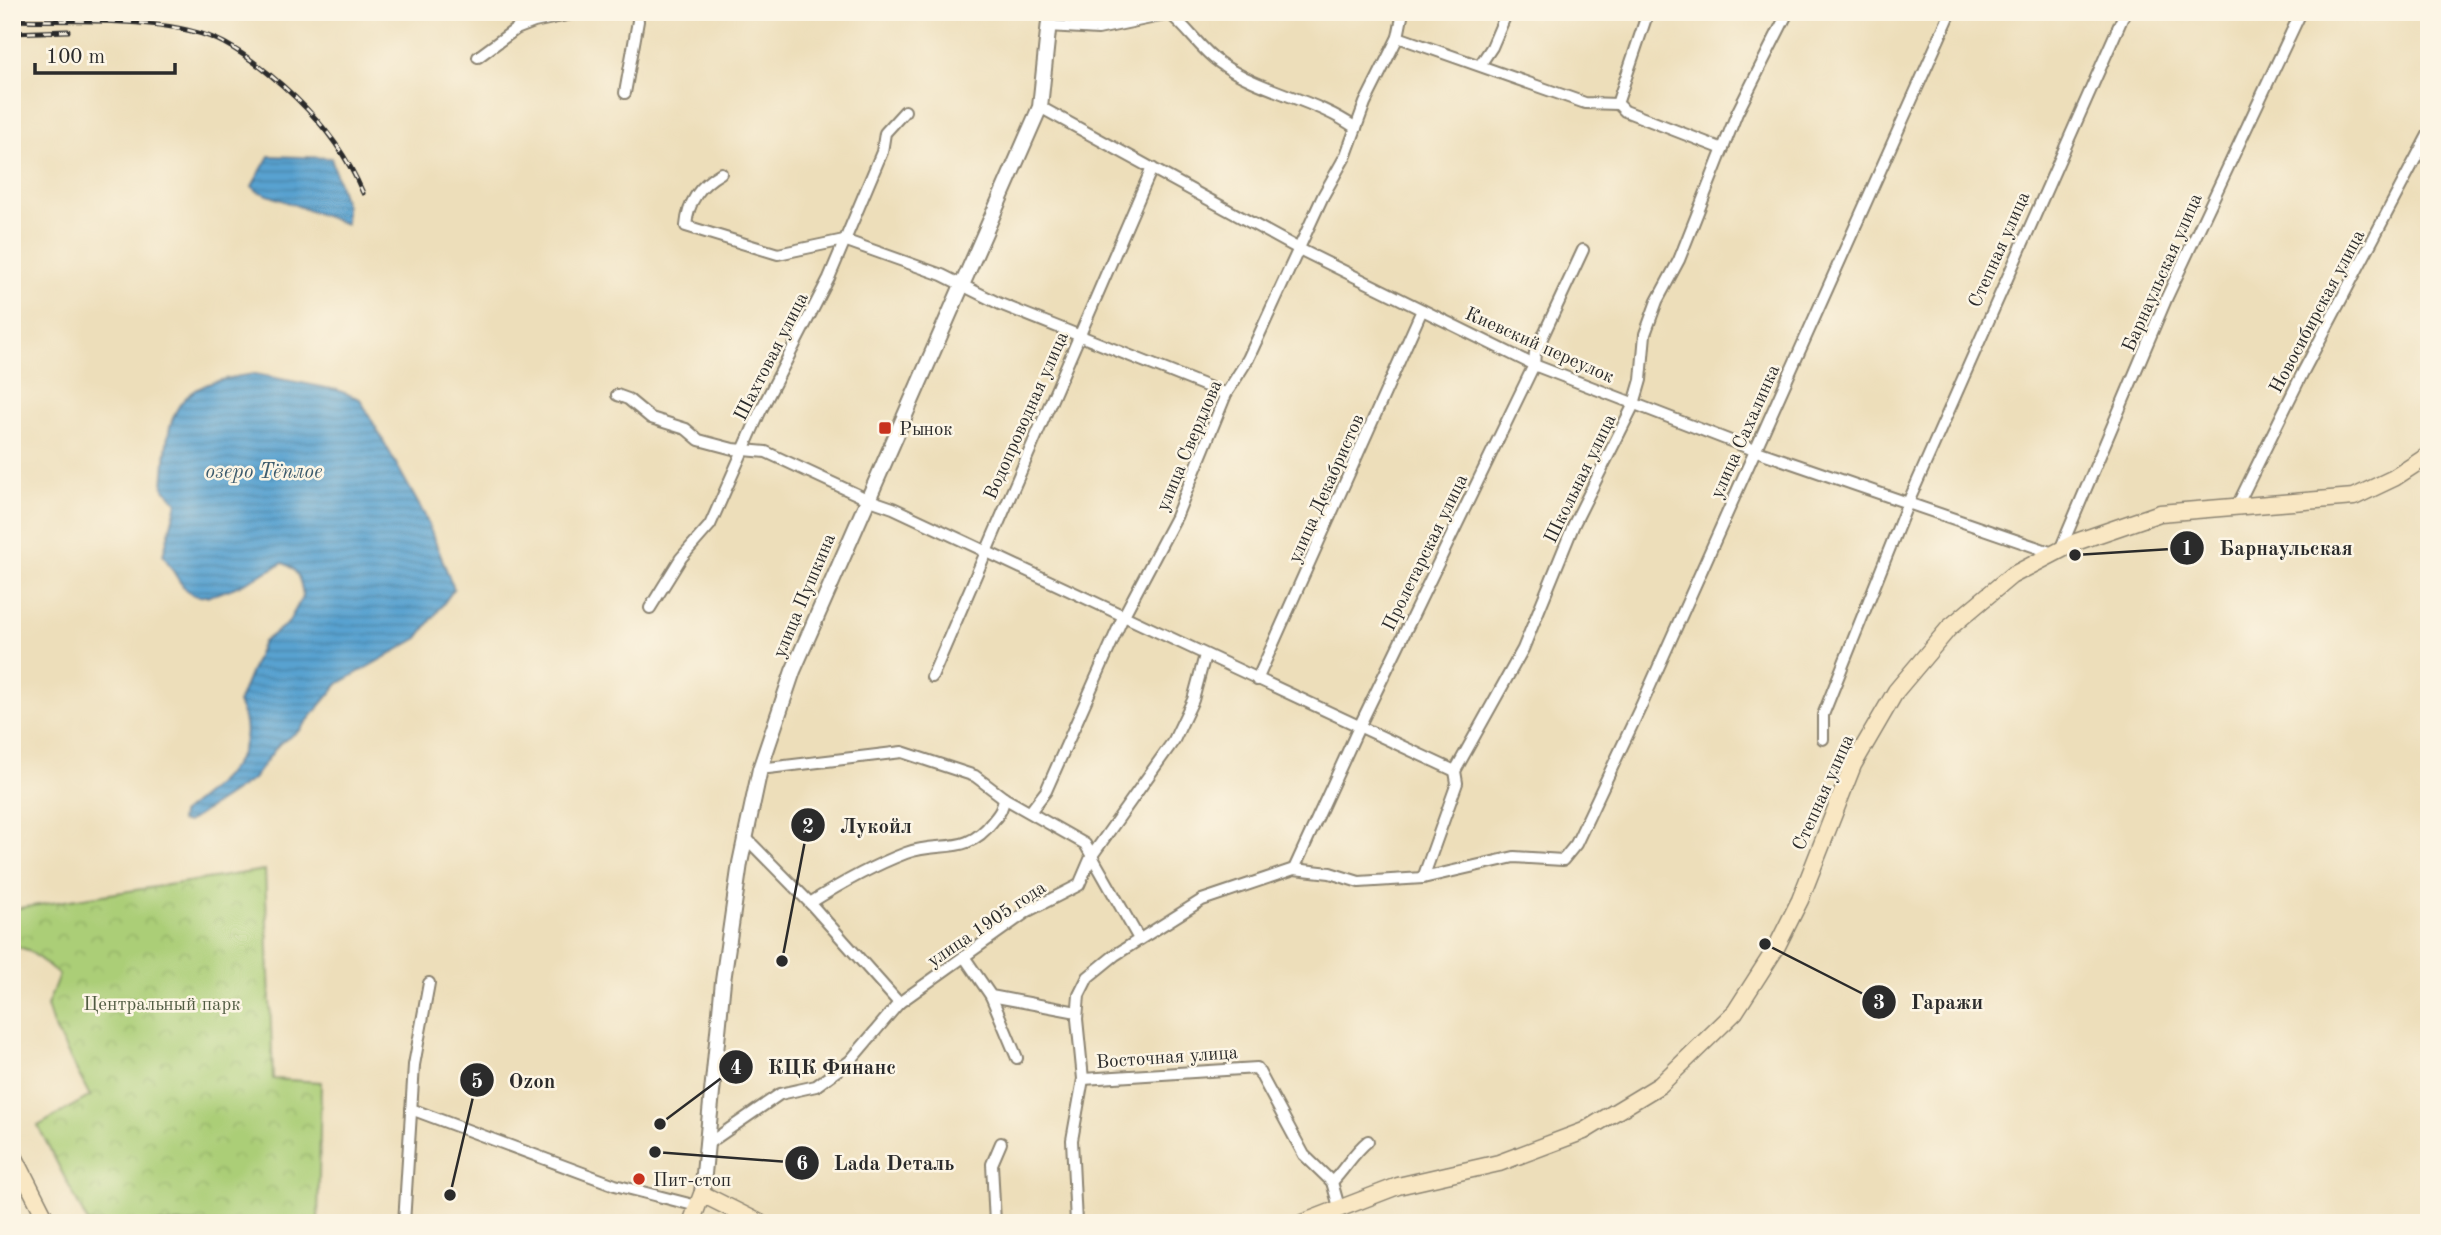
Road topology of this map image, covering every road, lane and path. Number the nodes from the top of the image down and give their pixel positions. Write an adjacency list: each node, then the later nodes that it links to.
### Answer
1 (581, 12): 12 (street)
2 (636, 12): 14 (street)
3 (1403, 12): 11 (street, улица Свердлова)
4 (1507, 12): 13 (street)
5 (1648, 12): 15 (street)
6 (1788, 12): 20 (street, Школьная улица)
7 (1951, 12): 34 (street, улица Сахалинка)
8 (2126, 12): 37 (street, Степная улица)
9 (2301, 12): 39 (street, Барнаульская улица)
10 (1049, 19): 16 (street, улица Пушкина); 18 (street)
11 (1398, 37): 13 (street); 18 (street, улица Свердлова)
12 (478, 57)
13 (1480, 65): 15 (street)
14 (625, 93)
15 (1617, 104): 20 (street)
16 (1041, 107): 21 (street, Киевский переулок); 26 (street, улица Пушкина)
17 (905, 111): 23 (street, Шахтовая улица)
18 (1356, 128): 24 (street, улица Свердлова)
19 (2429, 133): 38 (street, Новосибирская улица)
20 (1723, 149): 32 (street, Школьная улица)
21 (1152, 168): 24 (street, Киевский переулок); 28 (street, Водопроводная улица)
22 (720, 173): 23 (street)
23 (844, 240): 26 (street); 33 (street, Шахтовая улица)
24 (1299, 249): 27 (street, Киевский переулок); 30 (street, улица Свердлова)
25 (1583, 250): 29 (street, Пролетарская улица)
26 (962, 286): 28 (street); 36 (street, улица Пушкина)
27 (1422, 310): 29 (street, Киевский переулок); 45 (street, улица Декабристов)
28 (1080, 334): 30 (street); 40 (street, Водопроводная улица)
29 (1534, 365): 32 (street, Киевский переулок); 46 (street, Пролетарская улица)
30 (1226, 394): 42 (street, улица Свердлова)
31 (617, 395): 33 (street)
32 (1634, 404): 34 (street, Киевский переулок); 49 (street, Школьная улица)
33 (743, 450): 36 (street); 41 (street, Шахтовая улица)
34 (1754, 450): 37 (street, Киевский переулок); 55 (street, улица Сахалинка)
35 (2429, 455): 38 (main road, Степная улица)
36 (867, 499): 40 (street); 48 (street, улица Пушкина)
37 (1907, 505): 39 (street, Киевский переулок); 47 (street, Степная улица)
38 (2237, 506): 39 (main road, Степная улица)
39 (2056, 551): 72 (main road, Степная улица)
40 (985, 552): 42 (street); 44 (street, Водопроводная улица)
41 (650, 608)
42 (1123, 617): 43 (street); 51 (street, улица Свердлова)
43 (1205, 655): 45 (street); 53 (street, улица 1905 года)
44 (932, 677)
45 (1257, 680): 46 (street)
46 (1359, 727): 49 (street); 54 (street, Пролетарская улица)
47 (1823, 738)
48 (760, 769): 50 (street); 52 (street, улица Пушкина)
49 (1455, 772): 55 (street, Школьная улица)
50 (1004, 798): 51 (street); 56 (street)
51 (1030, 812): 53 (street)
52 (746, 838): 56 (street); 68 (street, улица Пушкина)
53 (1091, 858): 57 (street); 58 (street, улица 1905 года)
54 (1294, 869): 55 (street); 57 (street)
55 (1423, 878)
56 (810, 903): 61 (street)
57 (1139, 939): 62 (street)
58 (965, 958): 60 (street); 61 (street, улица 1905 года)
59 (429, 984): 65 (street)
60 (991, 996): 62 (street); 63 (street)
61 (899, 1003): 68 (street, улица 1905 года)
62 (1077, 1016): 64 (street)
63 (1017, 1058)
64 (1083, 1079): 70 (street, Восточная улица); 78 (street)
65 (411, 1109): 71 (street); 74 (street)
66 (1368, 1141): 70 (street)
67 (1000, 1143): 77 (street)
68 (706, 1145): 71 (street, улица Пушкина)
69 (12, 1152): 73 (main road)
70 (1332, 1182): 72 (street)
71 (699, 1200): 75 (main road, улица Пушкина); 76 (main road)
72 (1339, 1208): 79 (main road, Степная улица)
73 (48, 1223)
74 (404, 1223)
75 (691, 1223)
76 (760, 1223)
77 (995, 1223)
78 (1076, 1223)
79 (1302, 1223)

